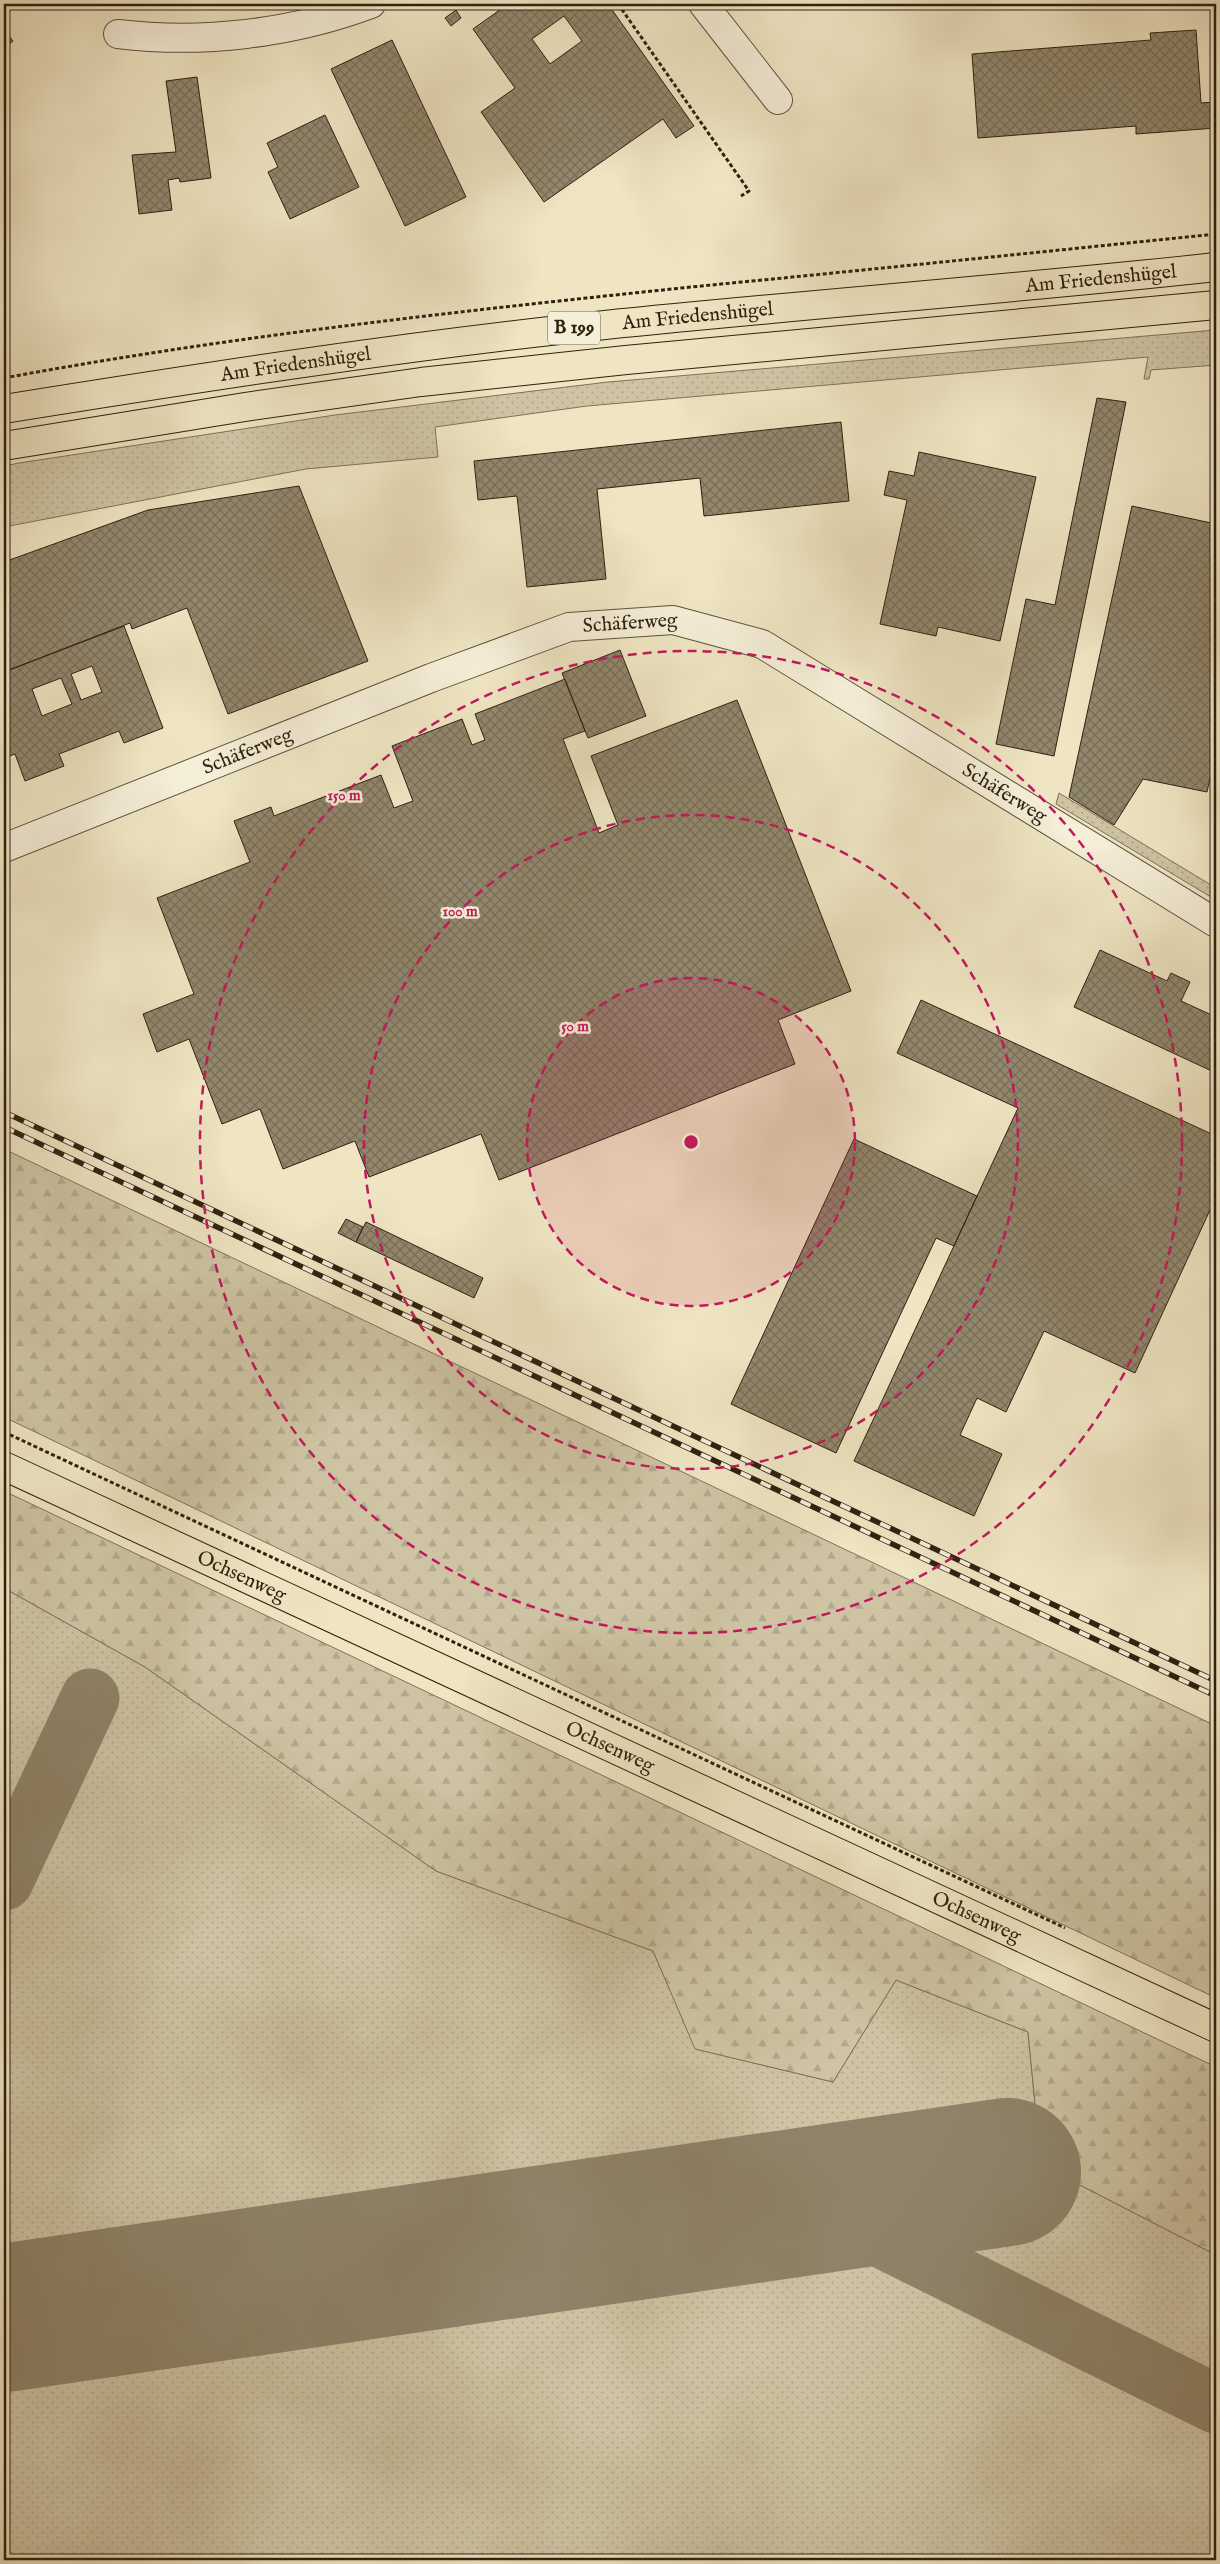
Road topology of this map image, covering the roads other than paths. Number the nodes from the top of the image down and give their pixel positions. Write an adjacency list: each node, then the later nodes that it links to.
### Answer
1 (371, 4): 3 (street)
2 (703, 4): 4 (street)
3 (118, 34)
4 (778, 100)
5 (1216, 267): 7 (main road, Am Friedenshügel / B 199)
6 (1216, 304): 8 (main road, Am Friedenshügel / B 199)
7 (4, 409)
8 (4, 446)
9 (4, 848): 10 (street, Schäferweg)
10 (1216, 923)
11 (4, 1466): 12 (main road, Ochsenweg)
12 (1216, 2028)

